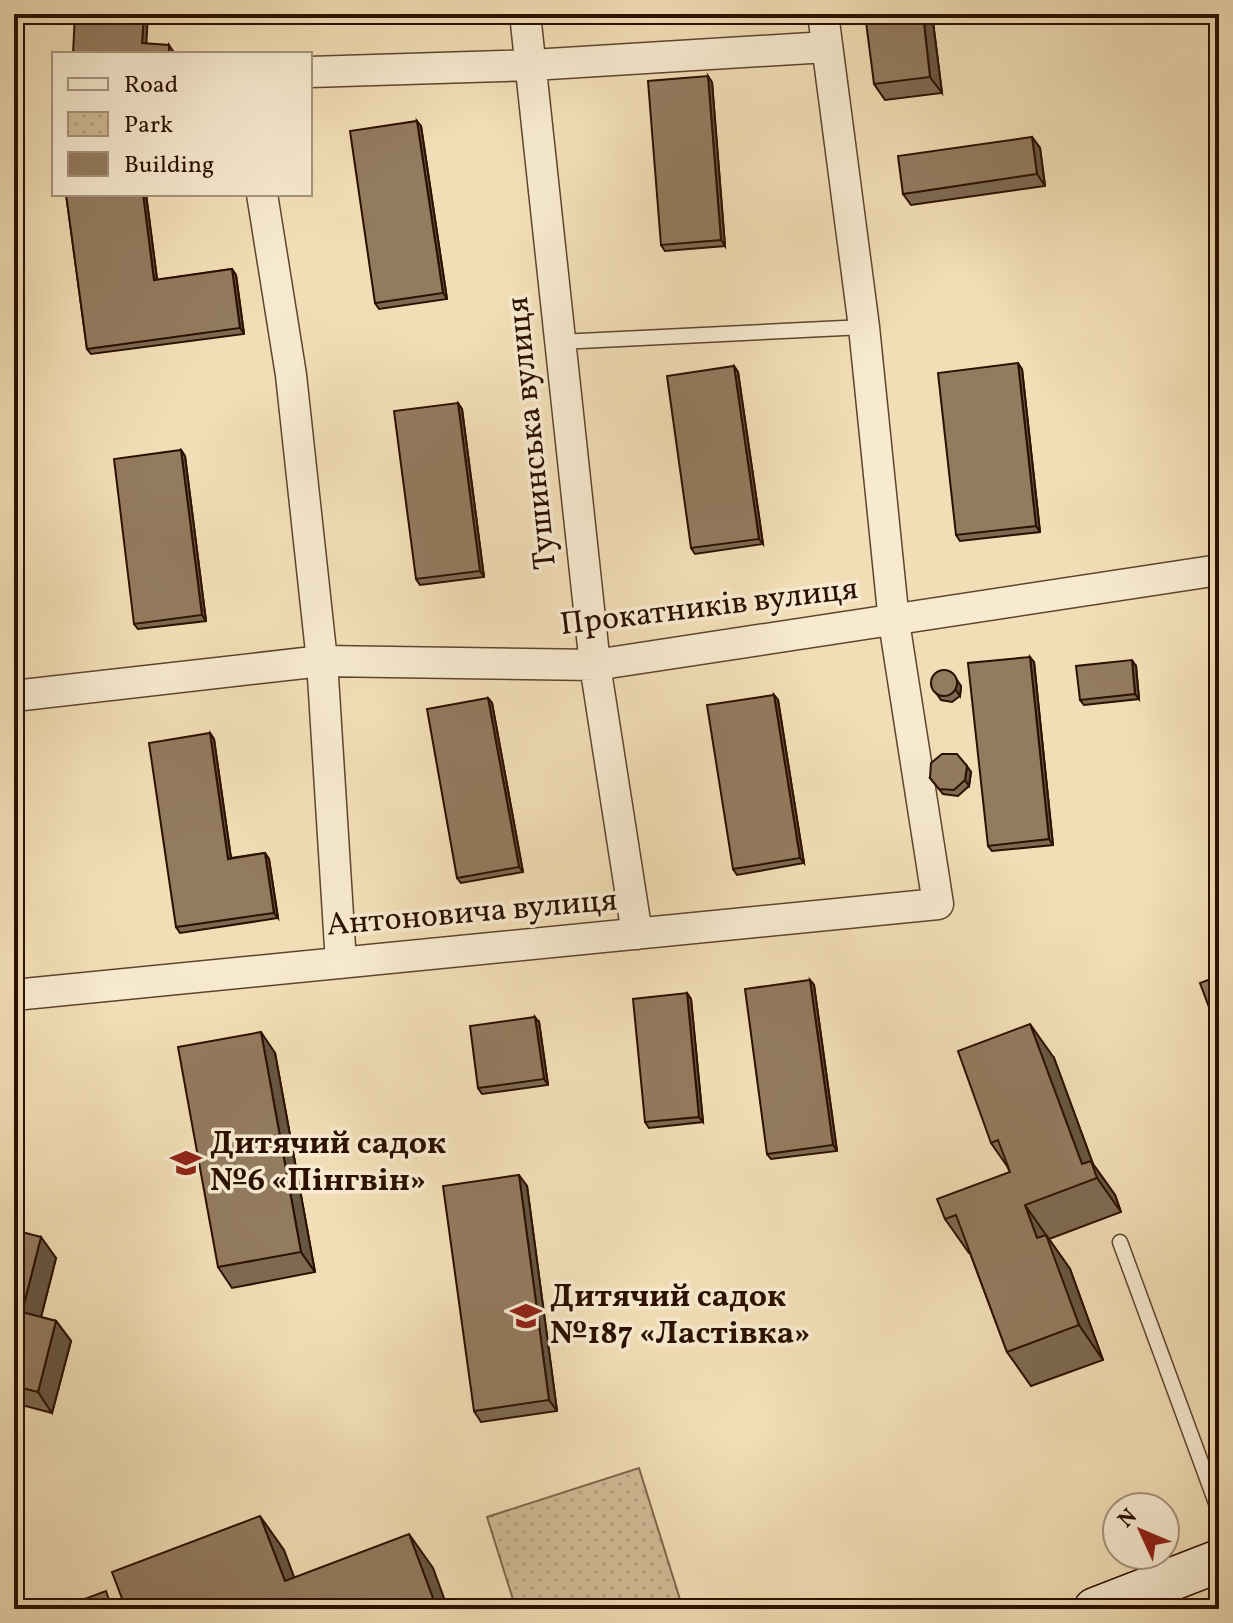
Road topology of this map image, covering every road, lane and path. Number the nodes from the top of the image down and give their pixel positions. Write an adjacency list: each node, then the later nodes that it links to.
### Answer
1 (525, 14): 4 (street, Тушинська вулиця)
2 (823, 14): 3 (street)
3 (827, 47): 4 (street); 7 (street)
4 (532, 65): 5 (street); 8 (street, Тушинська вулиця)
5 (312, 72)
6 (262, 196): 11 (street)
7 (864, 327): 8 (lane); 10 (street)
8 (559, 342): 12 (street, Тушинська вулиця)
9 (1219, 570): 10 (street, Прокатників вулиця)
10 (894, 622): 12 (street, Прокатників вулиця); 14 (street, Антоновича вулиця)
11 (322, 661): 12 (street, Прокатників вулиця); 13 (street, Прокатників вулиця); 15 (street)
12 (595, 665): 14 (street, Тушинська вулиця)
13 (14, 696)
14 (637, 934): 15 (street, Антоновича вулиця)
15 (341, 963): 16 (street, Антоновича вулиця)
16 (14, 995)
17 (1120, 1242): 18 (lane)
18 (1219, 1511)
19 (1219, 1561): 20 (main road)
20 (1095, 1609)

